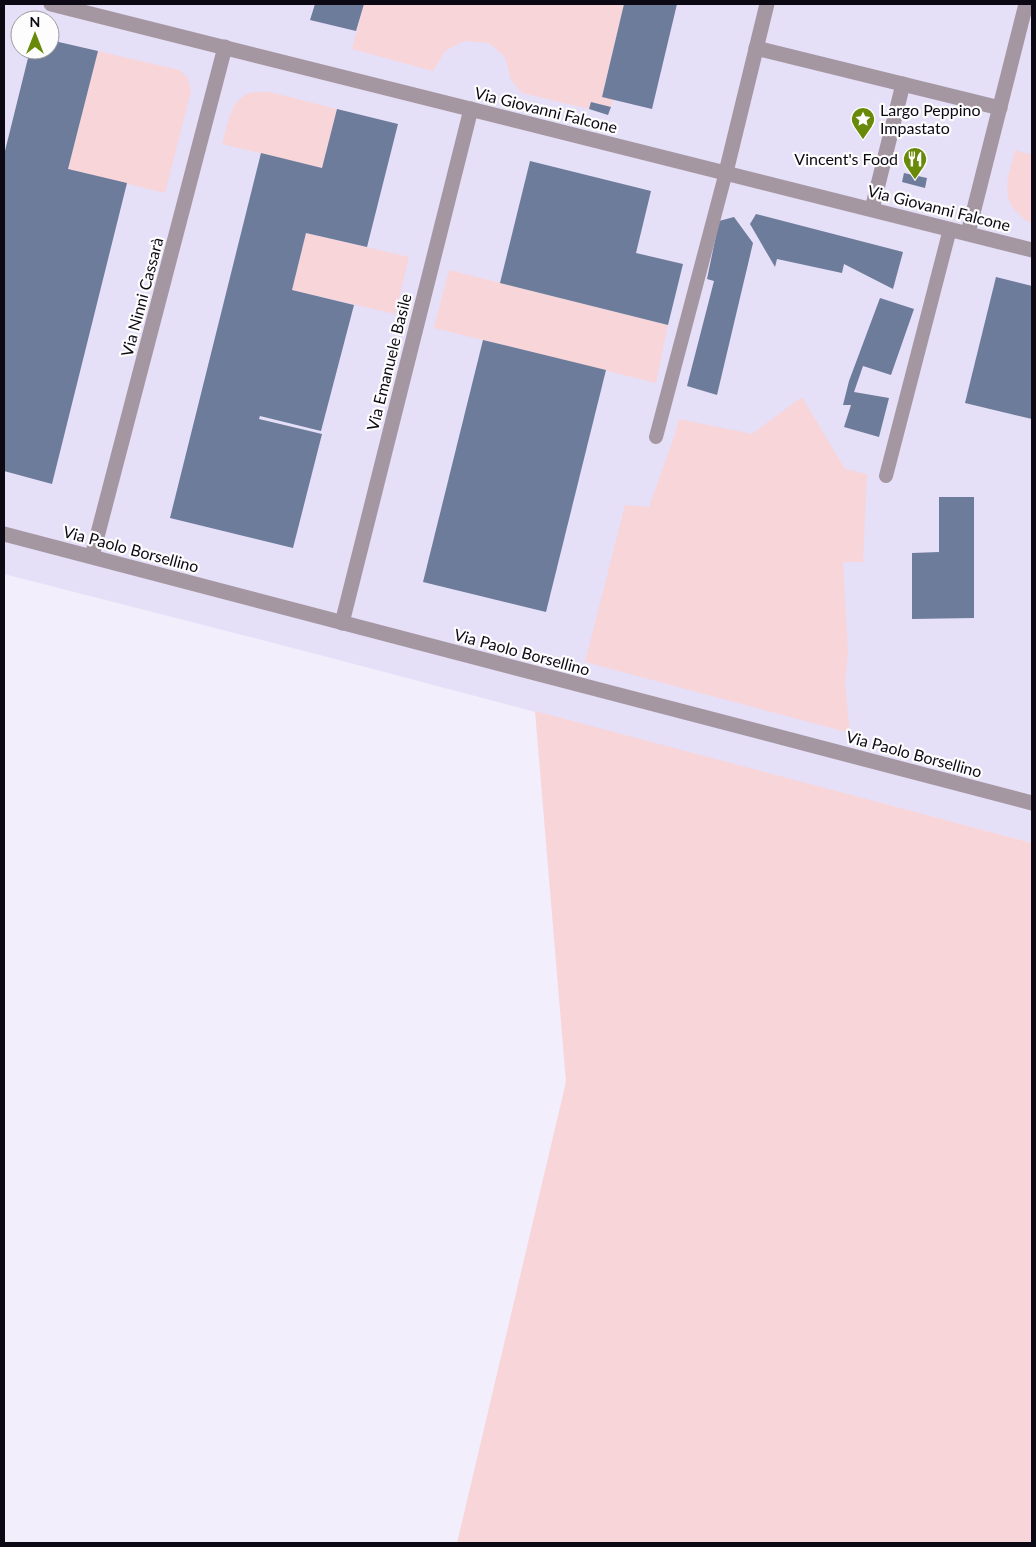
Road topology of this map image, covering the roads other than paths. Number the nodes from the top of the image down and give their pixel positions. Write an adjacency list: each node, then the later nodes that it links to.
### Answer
1 (51, 4): 4 (street, Via Giovanni Falcone)
2 (767, 4): 5 (street)
3 (1026, 4): 7 (street)
4 (225, 47): 8 (street, Via Giovanni Falcone); 17 (street, Via Ninni Cassarà)
5 (756, 48): 6 (street); 9 (street)
6 (903, 84): 7 (street); 10 (street)
7 (1000, 108): 12 (street)
8 (471, 109): 9 (street, Via Giovanni Falcone); 18 (street, Via Emanuele Basile)
9 (726, 172): 10 (street, Via Giovanni Falcone); 14 (lane)
10 (872, 209): 11 (street, Via Giovanni Falcone)
11 (950, 229): 12 (street, Via Giovanni Falcone); 15 (lane)
12 (968, 234): 13 (street, Via Giovanni Falcone)
13 (1032, 250)
14 (656, 437)
15 (886, 476)
16 (4, 534): 17 (street, Via Paolo Borsellino)
17 (92, 556): 18 (street, Via Paolo Borsellino)
18 (342, 623): 19 (street, Via Paolo Borsellino)
19 (1032, 803)

